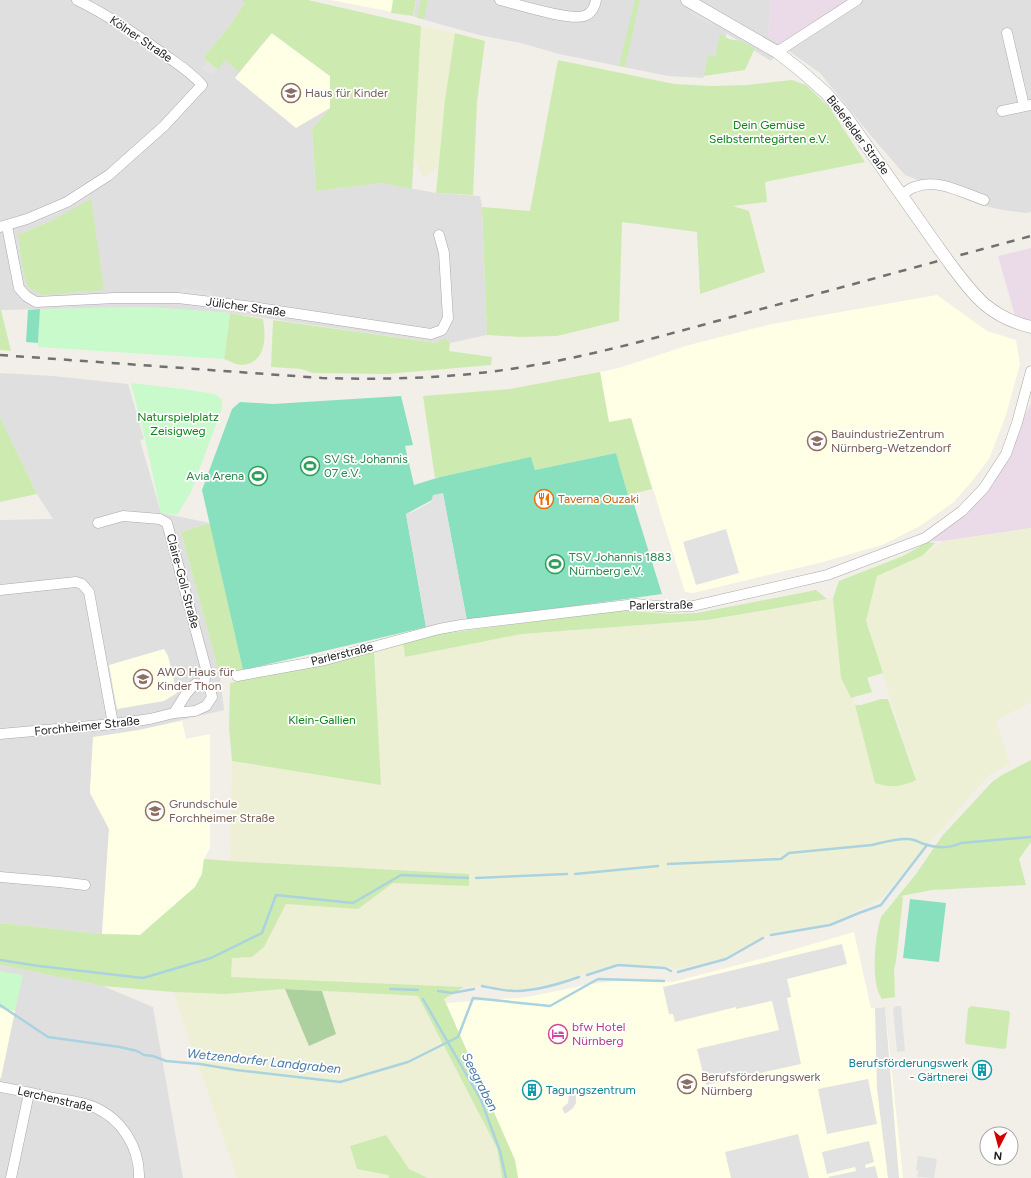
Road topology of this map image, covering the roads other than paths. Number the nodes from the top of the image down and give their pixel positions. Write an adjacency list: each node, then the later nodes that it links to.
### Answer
1 (77, 0): 12 (street, Kölner Straße)
2 (500, 0): 3 (street)
3 (596, 0)
4 (687, 0): 7 (street, Bielefelder Straße)
5 (853, 1): 7 (street)
6 (1007, 33): 8 (street)
7 (777, 52): 10 (street, Bielefelder Straße)
8 (1028, 105): 9 (street)
9 (1002, 111)
10 (902, 195): 11 (street); 14 (street, Bielefelder Straße, bridge)
11 (984, 200)
12 (3, 226): 13 (street, Jülicher Straße)
13 (439, 235)
14 (1031, 327)
15 (1031, 371): 18 (street, Parlerstraße)
16 (98, 523): 19 (street, Claire-Goll-Straße)
17 (0, 590): 21 (street)
18 (237, 676)
19 (204, 685): 20 (street); 20 (street, Forchheimer Straße)
20 (174, 713): 21 (street, Forchheimer Straße)
21 (114, 724): 22 (street, Forchheimer Straße)
22 (0, 734)
23 (0, 877): 24 (street)
24 (85, 885)
25 (0, 1087): 26 (street, Lerchenstraße)
26 (29, 1093): 27 (street); 28 (street, Lerchenstraße)
27 (11, 1178)
28 (139, 1178)

